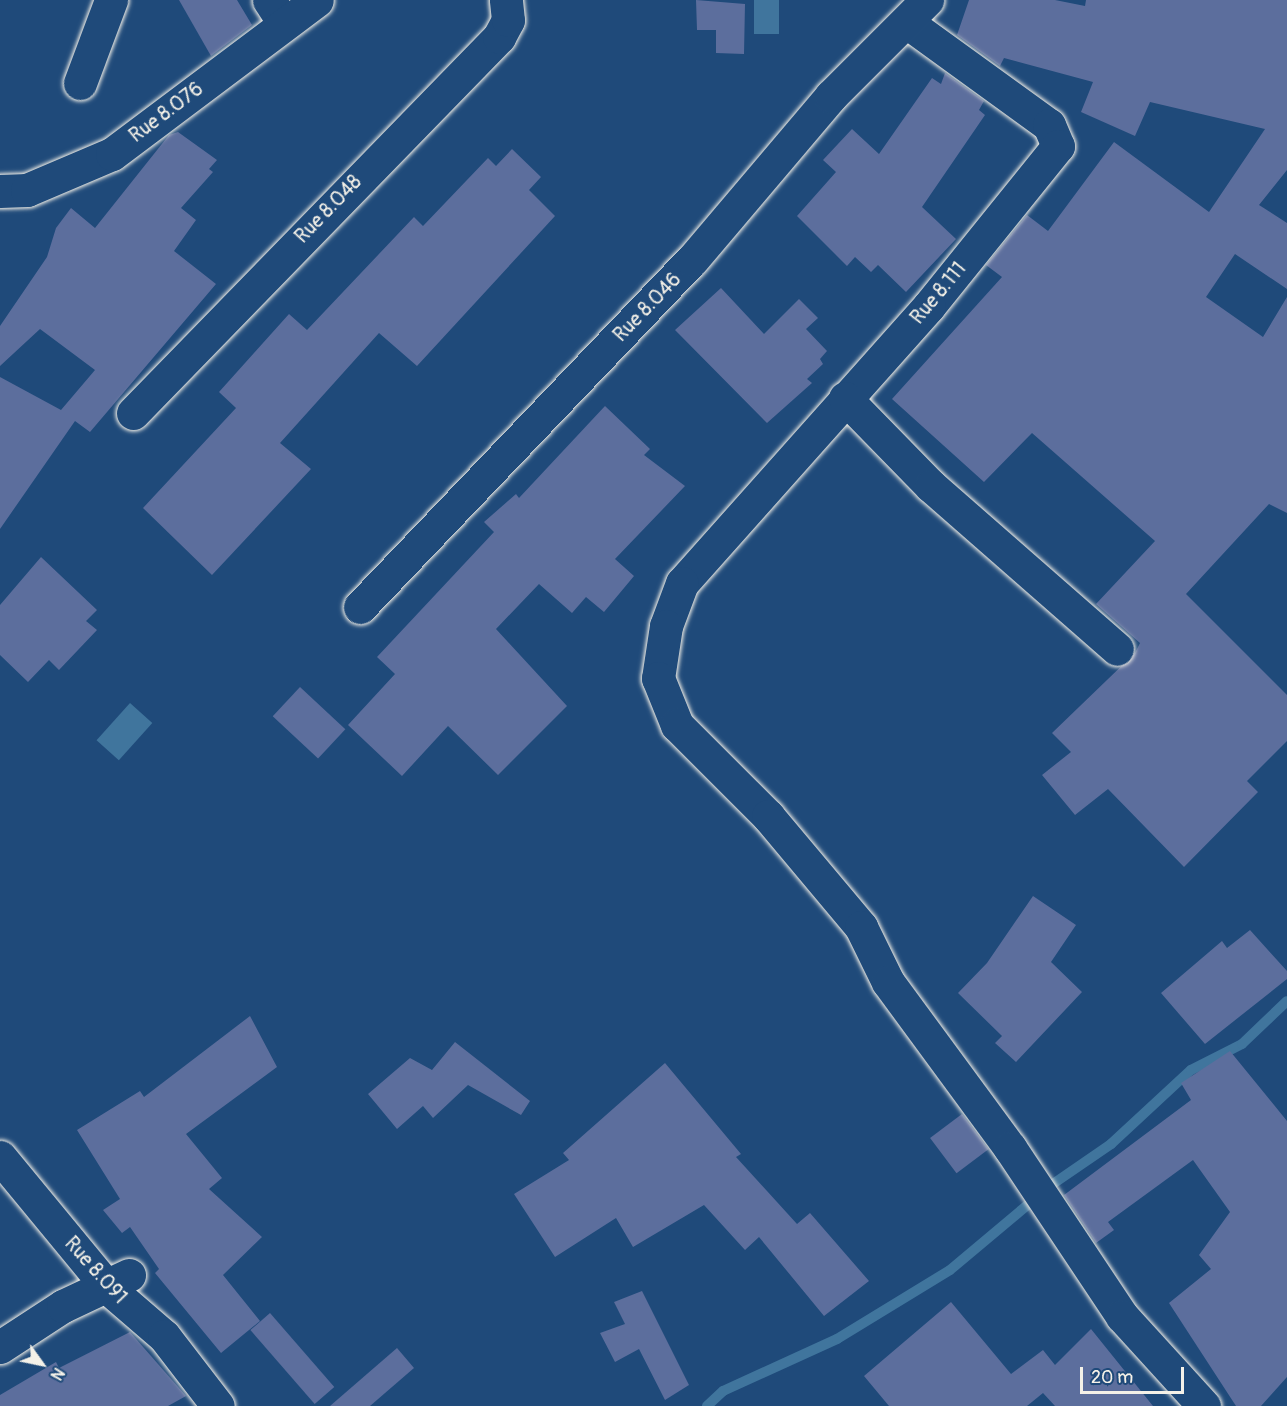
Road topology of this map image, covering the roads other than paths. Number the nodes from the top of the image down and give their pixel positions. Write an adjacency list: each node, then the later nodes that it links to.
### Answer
1 (111, 0): 6 (street)
2 (317, 0): 5 (street, Rue 8.076)
3 (506, 0): 9 (street, Rue 8.048)
4 (917, 11): 8 (street, Rue 8.111); 10 (street, Rue 8.046)
5 (276, 12): 7 (street, Rue 8.076)
6 (80, 83)
7 (0, 191)
8 (845, 398): 11 (street); 16 (street, Rue 8.111)
9 (133, 413)
10 (360, 607)
11 (1117, 650)
12 (0, 1157): 13 (street, Rue 8.091)
13 (118, 1281): 14 (street); 15 (street, Rue 8.091)
14 (0, 1347)
15 (218, 1406)
16 (1204, 1406)

